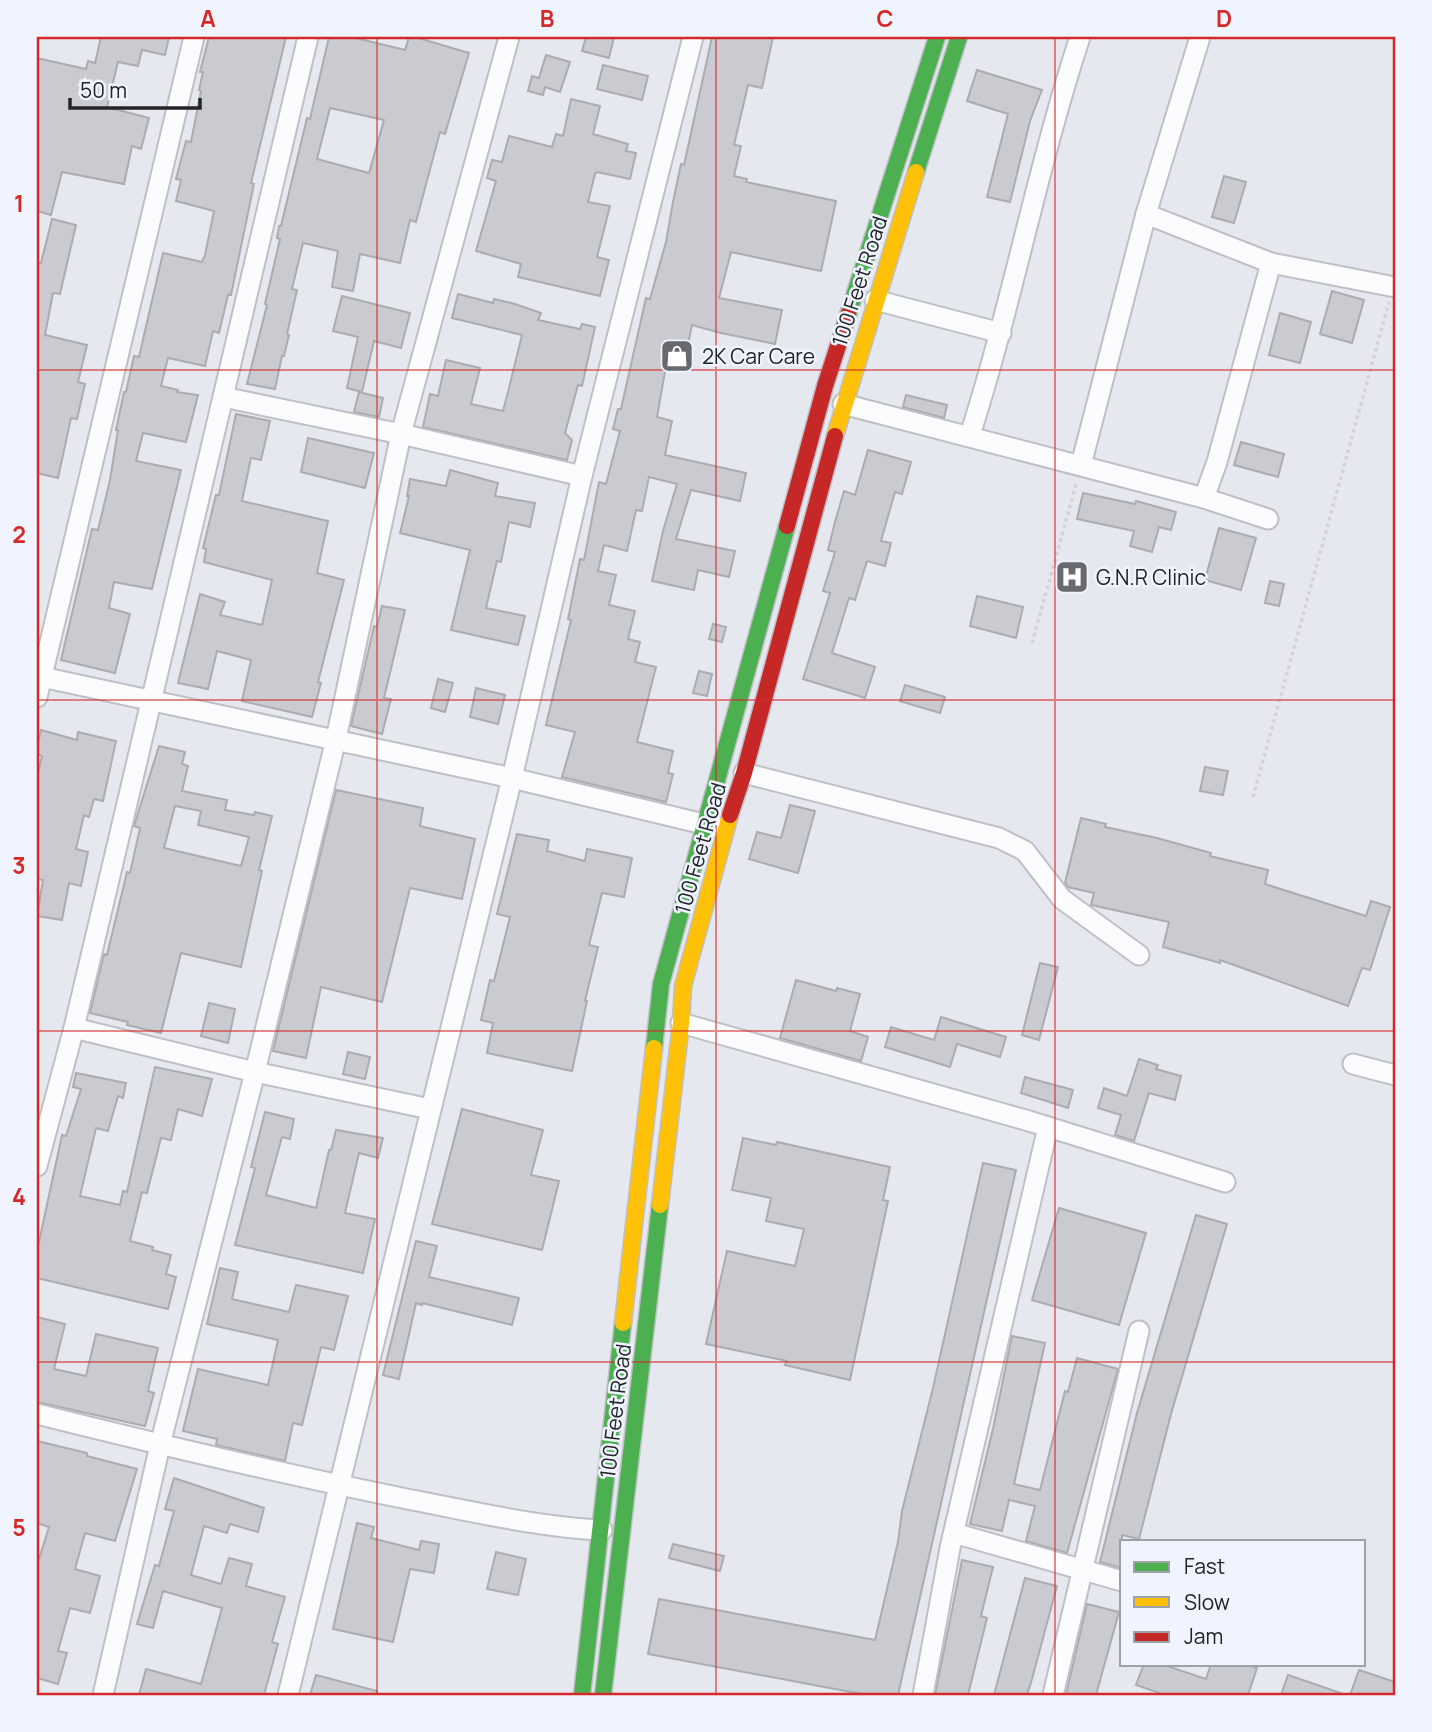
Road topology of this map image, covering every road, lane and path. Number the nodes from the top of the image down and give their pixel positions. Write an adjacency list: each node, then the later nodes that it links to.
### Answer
1 (194, 37): 23 (street)
2 (308, 37): 14 (street)
3 (509, 37): 16 (street)
4 (693, 37): 19 (street)
5 (937, 37): 30 (street, 100 Feet Road)
6 (958, 37): 12 (street, 100 Feet Road)
7 (1080, 37): 13 (street)
8 (1200, 37): 9 (street)
9 (1146, 214): 10 (street); 18 (street)
10 (1271, 263): 11 (street); 20 (street)
11 (1394, 287): 29 (path)
12 (875, 300): 13 (street); 15 (street, 100 Feet Road)
13 (1001, 333): 17 (street)
14 (223, 397): 16 (street); 25 (street)
15 (843, 404): 17 (street); 27 (street, 100 Feet Road)
16 (401, 434): 19 (street); 26 (street)
17 (970, 435): 18 (street)
18 (1081, 466): 20 (street); 22 (path)
19 (582, 476): 28 (street)
20 (1204, 498): 21 (street)
21 (1268, 519)
22 (1032, 643)
23 (39, 677): 24 (street); 25 (street)
24 (37, 697)
25 (151, 700): 26 (street); 34 (street)
26 (336, 739): 28 (street); 36 (street)
27 (744, 773): 31 (street, 100 Feet Road); 32 (street)
28 (512, 778): 30 (street); 38 (street)
29 (1252, 797)
30 (705, 824): 31 (street); 46 (street, 100 Feet Road)
31 (726, 830): 33 (street, 100 Feet Road)
32 (1139, 955)
33 (681, 1023): 39 (street); 53 (street, 100 Feet Road)
34 (74, 1028): 36 (street); 40 (street)
35 (1353, 1064): 37 (street)
36 (255, 1072): 38 (street); 44 (street)
37 (1395, 1075)
38 (430, 1109): 45 (street)
39 (1048, 1127): 41 (street); 47 (street)
40 (37, 1166)
41 (1225, 1182)
42 (1139, 1331): 48 (street)
43 (37, 1414): 44 (street)
44 (160, 1445): 45 (street); 50 (street)
45 (341, 1486): 46 (street); 51 (street)
46 (602, 1530): 52 (street, 100 Feet Road)
47 (954, 1533): 48 (street); 54 (street)
48 (1082, 1570): 49 (street); 55 (street)
49 (1120, 1580)
50 (103, 1695)
51 (288, 1695)
52 (582, 1695)
53 (603, 1695)
54 (923, 1695)
55 (1053, 1695)

